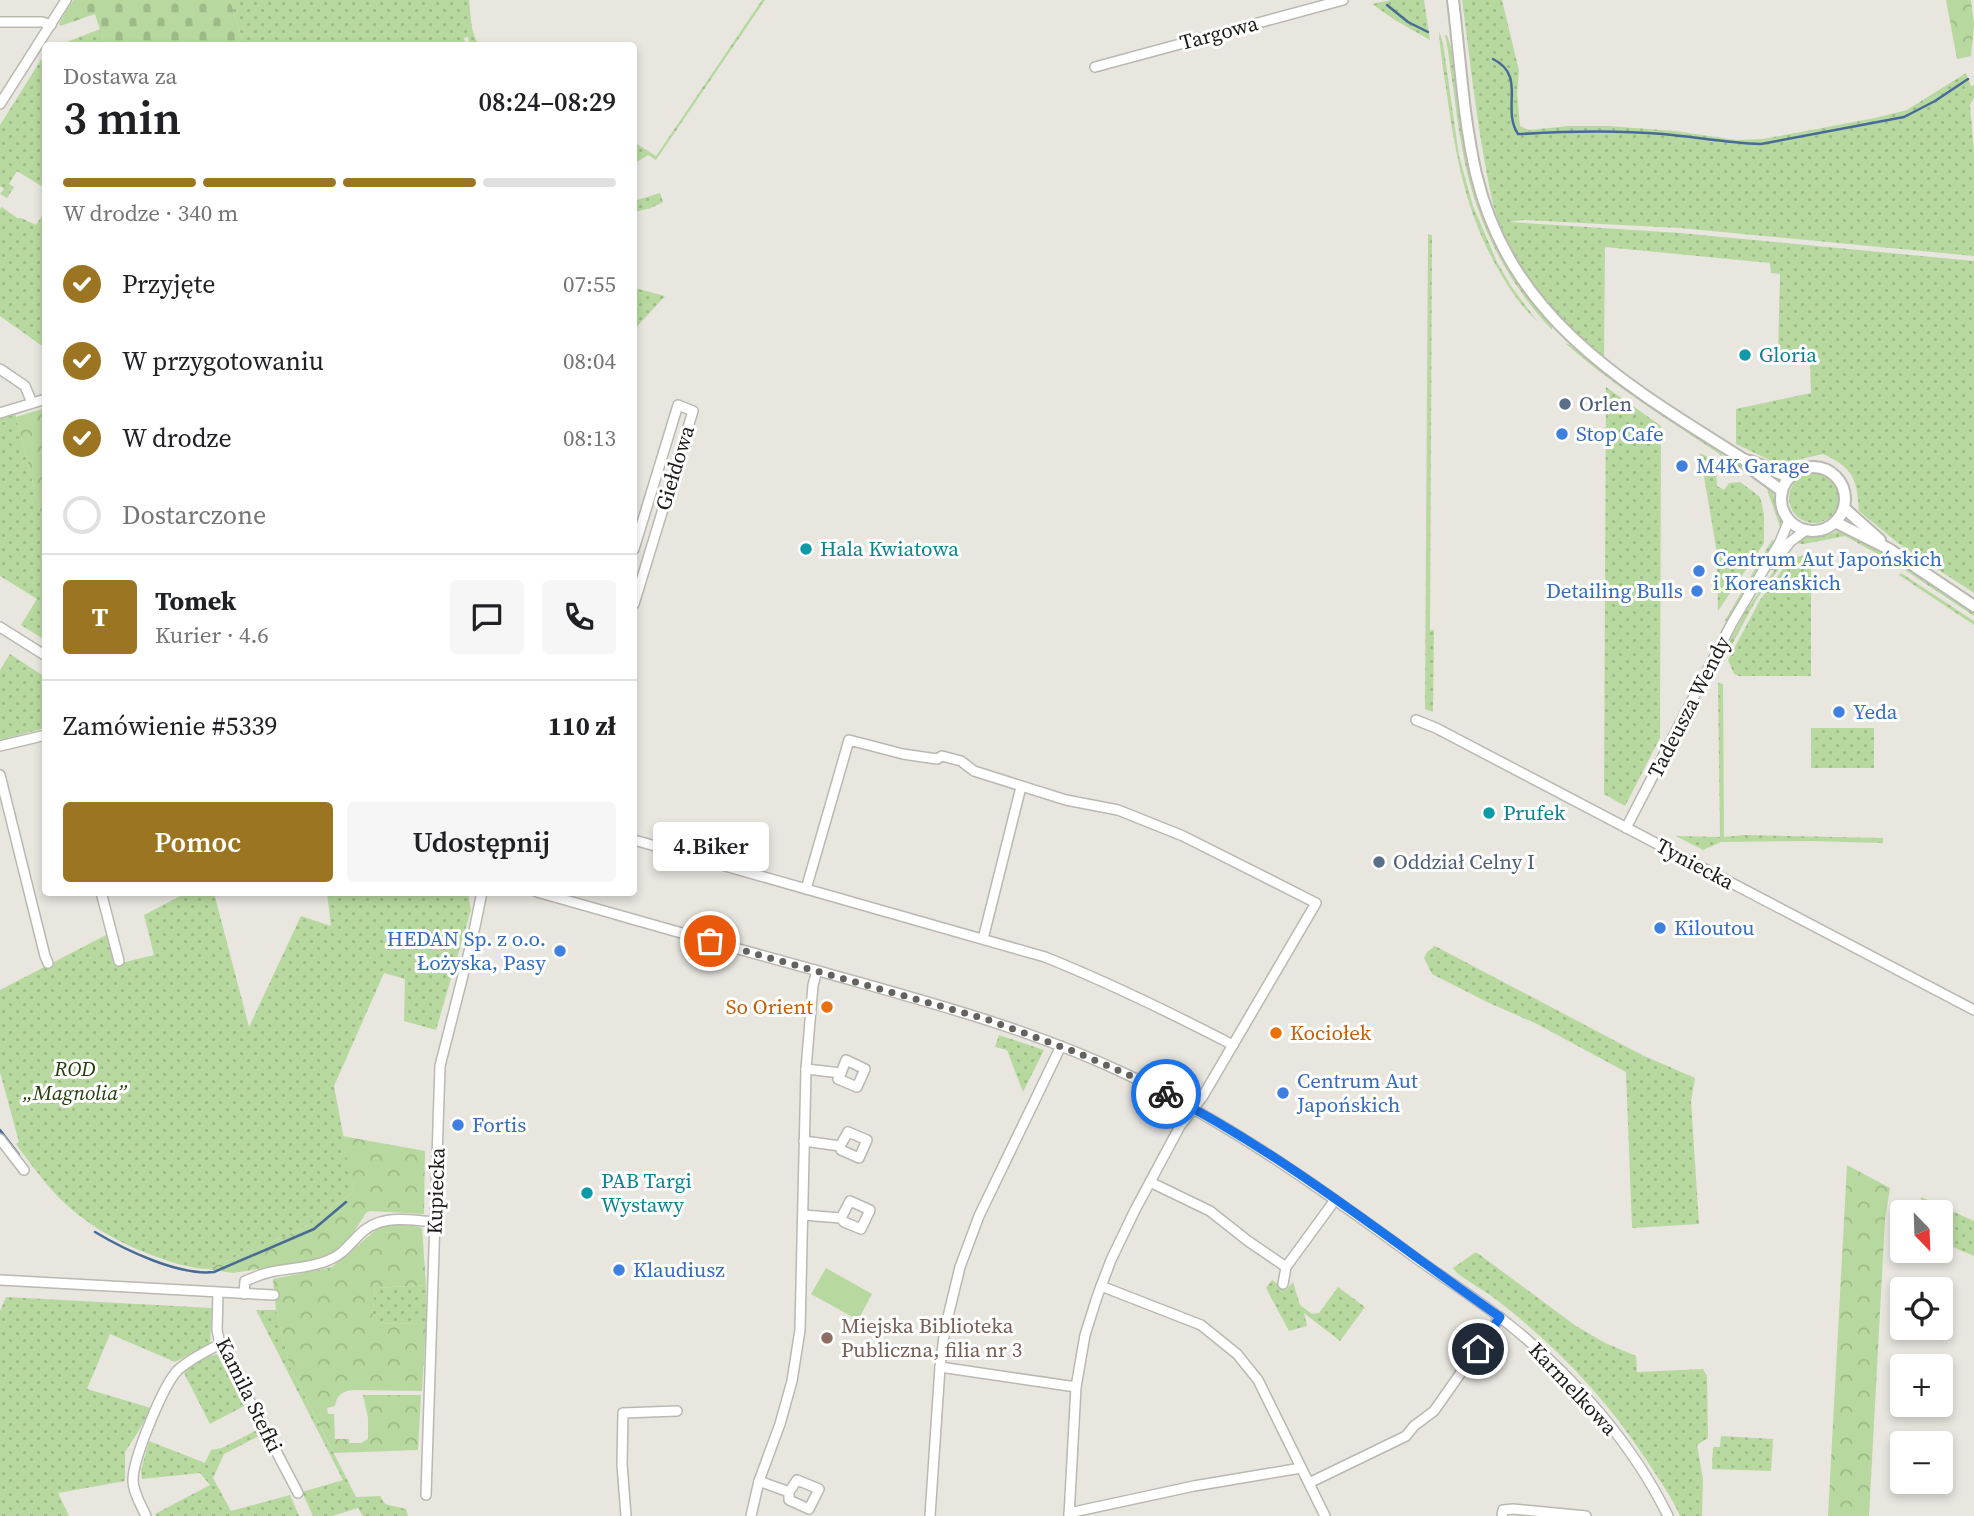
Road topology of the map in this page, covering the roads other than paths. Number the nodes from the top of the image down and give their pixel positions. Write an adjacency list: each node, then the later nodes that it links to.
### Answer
1 (66, 0): 5 (street)
2 (1343, 0): 6 (street, Targowa)
3 (1452, 0): 12 (main road)
4 (0, 22): 5 (street)
5 (51, 26): 7 (street)
6 (1095, 67)
7 (0, 104)
8 (0, 369): 10 (street)
9 (42, 400): 10 (street)
10 (32, 403): 11 (street)
11 (0, 413)
12 (1745, 460): 13 (main road); 14 (main road)
13 (1790, 477): 14 (main road); 17 (main road)
14 (1782, 491): 18 (main road)
15 (647, 502): 16 (street); 16 (street, Giełdowa); 21 (street, Giełdowa)
16 (663, 507): 22 (street, Giełdowa)
17 (1844, 508): 19 (main road); 23 (main road)
18 (1789, 520): 20 (main road); 24 (street, Tadeusza Wendy)
19 (1835, 522): 20 (main road); 23 (main road)
20 (1806, 530): 24 (street, Tadeusza Wendy)
21 (637, 537): 22 (street)
22 (653, 541): 25 (street, Giełdowa)
23 (1889, 549): 26 (main road)
24 (1754, 587): 34 (street, Tadeusza Wendy)
25 (637, 594)
26 (1974, 606)
27 (0, 627): 28 (street)
28 (42, 653)
29 (1416, 720): 34 (street, Tyniecka)
30 (42, 736): 31 (street)
31 (0, 746)
32 (0, 775): 42 (street)
33 (1021, 787): 36 (street); 40 (street); 45 (street)
34 (1626, 828): 44 (street, Tyniecka)
35 (637, 841): 36 (street)
36 (806, 889): 40 (street)
37 (102, 896): 41 (street)
38 (481, 896): 58 (street, Kupiecka)
39 (551, 896): 43 (street, Karmelkowa)
40 (983, 939): 45 (street)
41 (119, 961)
42 (48, 963)
43 (817, 971): 46 (street, Karmelkowa); 47 (street)
44 (1974, 1010)
45 (1233, 1045): 49 (street)
46 (1061, 1046): 49 (street, Karmelkowa); 68 (street)
47 (806, 1069): 48 (street); 51 (street)
48 (841, 1073)
49 (1193, 1108): 54 (street); 55 (street, Karmelkowa)
50 (0, 1139): 53 (street)
51 (804, 1141): 52 (street); 56 (street)
52 (839, 1146)
53 (24, 1170)
54 (1150, 1182): 59 (street); 62 (street)
55 (1335, 1200): 59 (street); 66 (street, Karmelkowa)
56 (803, 1215): 57 (street); 72 (street)
57 (841, 1218)
58 (435, 1222): 64 (street); 76 (street, Kupiecka)
59 (1286, 1267): 61 (street)
60 (0, 1280): 63 (street)
61 (1283, 1284)
62 (1101, 1286): 69 (street); 71 (street)
63 (218, 1293): 64 (street); 67 (street, Kamila Stefki)
64 (244, 1294): 65 (street)
65 (274, 1294)
66 (1500, 1317): 73 (street); 85 (street, Karmelkowa)
67 (220, 1344): 75 (street, Kamila Stefki); 78 (street)
68 (940, 1367): 69 (street); 81 (street)
69 (1076, 1387): 77 (street)
70 (677, 1411): 79 (street)
71 (1301, 1468): 73 (street); 77 (street)
72 (759, 1481): 74 (street); 80 (street)
73 (1309, 1483): 82 (street)
74 (789, 1492)
75 (298, 1493)
76 (426, 1495)
77 (1069, 1515)
78 (146, 1516)
79 (626, 1516)
80 (751, 1516)
81 (930, 1516)
82 (1325, 1516)
83 (1502, 1516): 84 (street)
84 (1586, 1516)
85 (1668, 1516)

